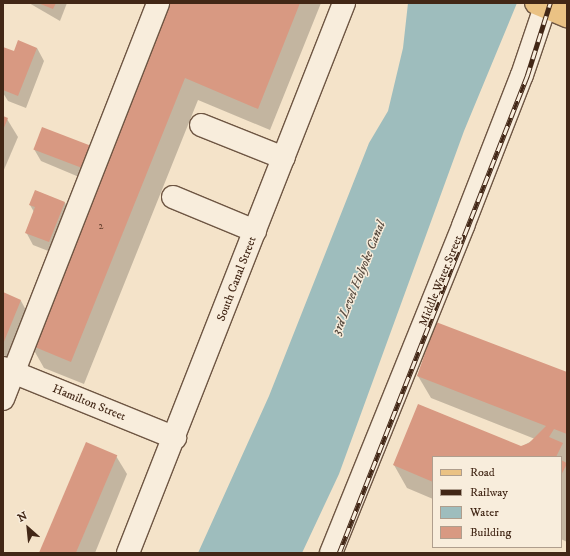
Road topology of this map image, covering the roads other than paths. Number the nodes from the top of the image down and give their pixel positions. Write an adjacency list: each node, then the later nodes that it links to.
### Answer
1 (158, 3): 8 (street)
2 (344, 3): 5 (street, South Canal Street)
3 (551, 8): 12 (street, Middle Water Street)
4 (201, 125): 5 (street)
5 (284, 158): 7 (street, South Canal Street)
6 (173, 197): 7 (street)
7 (255, 231): 10 (street, South Canal Street)
8 (8, 370): 9 (street); 10 (street, Hamilton Street)
9 (3, 399)
10 (175, 438): 11 (street, South Canal Street)
11 (128, 553)
12 (330, 553)

